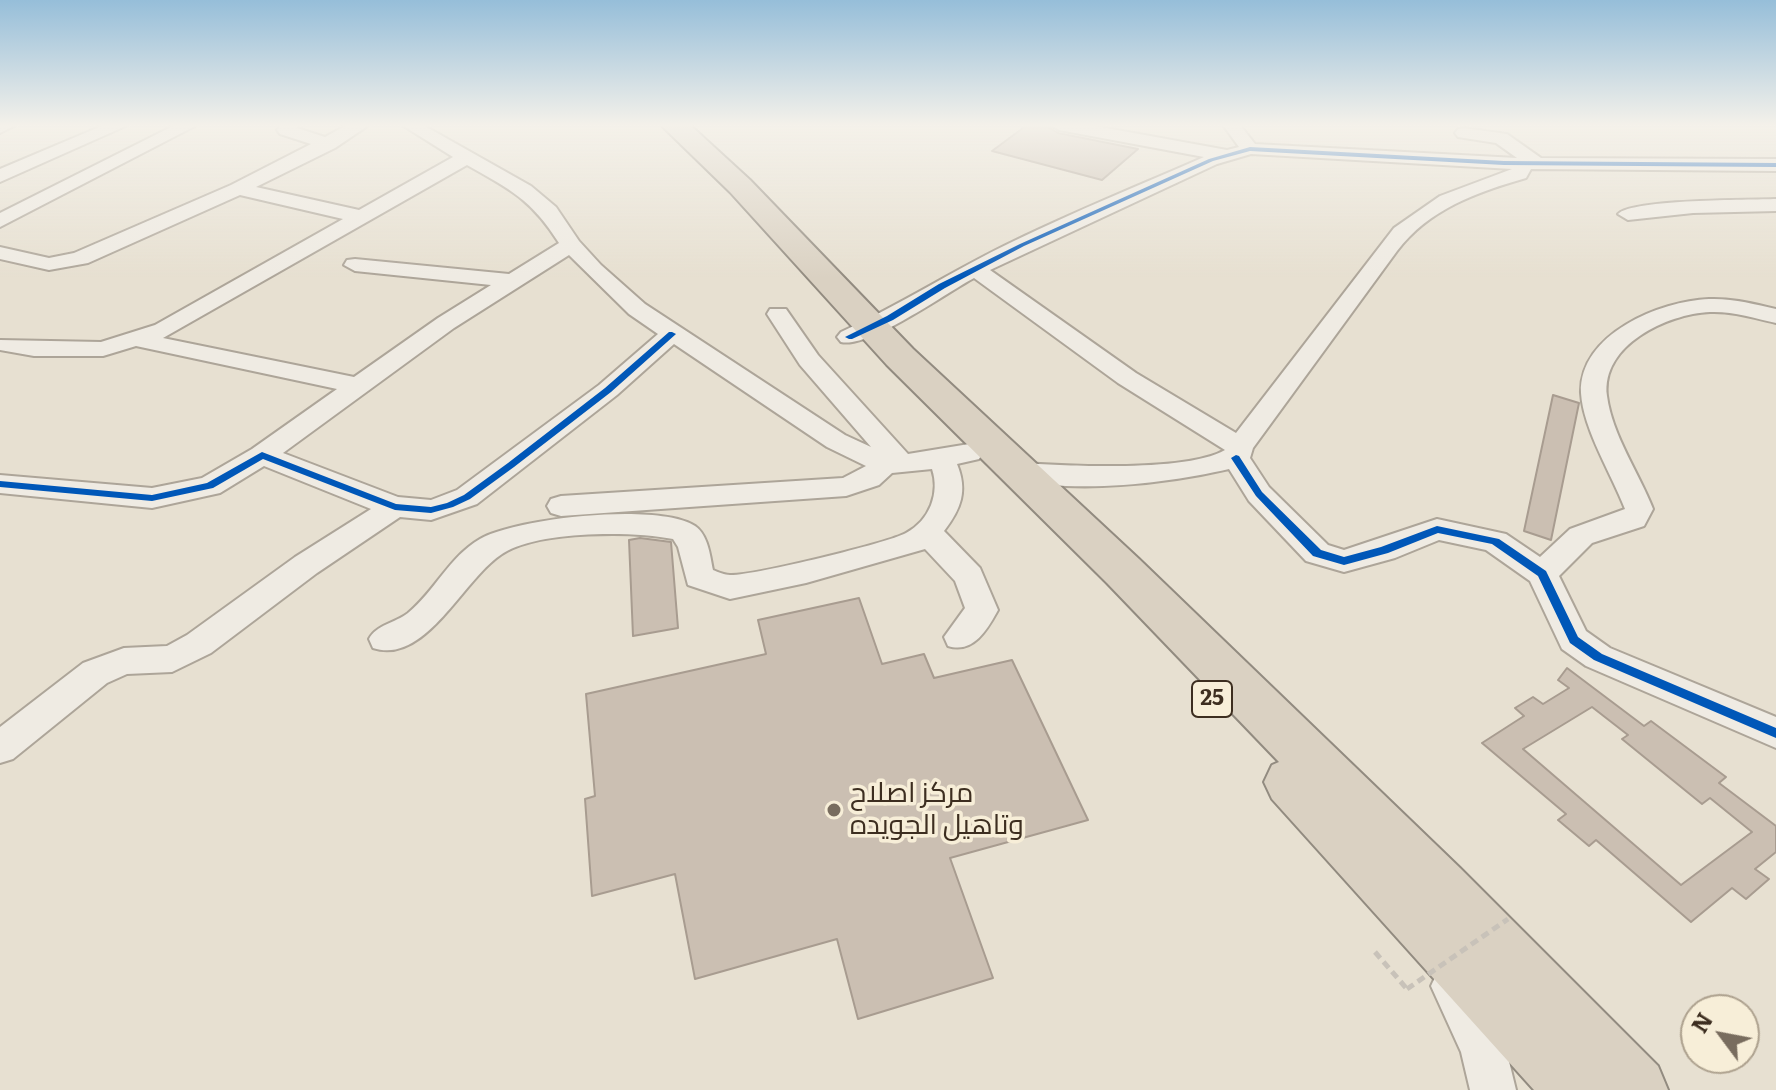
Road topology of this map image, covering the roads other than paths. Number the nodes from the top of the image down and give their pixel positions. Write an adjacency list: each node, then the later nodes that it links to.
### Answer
1 (85, 176): 11 (street)
2 (265, 176): 10 (street)
3 (434, 176): 14 (street)
4 (497, 176): 16 (street)
5 (700, 176): 23 (highway, 25)
6 (730, 176): 23 (highway, 25)
7 (1177, 176): 19 (street)
8 (1513, 176): 28 (street)
9 (0, 184): 11 (street)
10 (238, 189): 14 (street); 17 (street)
11 (48, 194): 15 (street)
12 (1776, 205): 13 (street)
13 (1628, 214)
14 (361, 217): 25 (street)
15 (0, 221)
16 (571, 245): 20 (street); 24 (street)
17 (0, 253)
18 (355, 265): 20 (street)
19 (976, 269): 23 (street); 28 (street)
20 (513, 281): 27 (street)
21 (778, 314): 31 (street)
22 (1776, 316): 37 (street)
23 (854, 324): 30 (highway, 25); 32 (highway, 25)
24 (672, 334): 31 (street); 35 (street)
25 (140, 340): 26 (street); 27 (street)
26 (7, 345)
27 (360, 386): 29 (street)
28 (1238, 452): 32 (street); 37 (street)
29 (262, 455): 33 (street); 35 (street)
30 (955, 456): 31 (street); 36 (street); 42 (highway, 25)
31 (894, 464): 34 (street)
32 (1022, 472): 45 (highway, 25)
33 (0, 484)
34 (561, 506)
35 (395, 507): 41 (street)
36 (927, 532): 38 (street); 39 (street)
37 (1542, 574): 40 (street)
38 (960, 637)
39 (385, 639)
40 (1776, 733)
41 (0, 748)
42 (1395, 932): 43 (street); 44 (highway, 25)
43 (1493, 1090)
44 (1580, 1090)
45 (1634, 1090)

